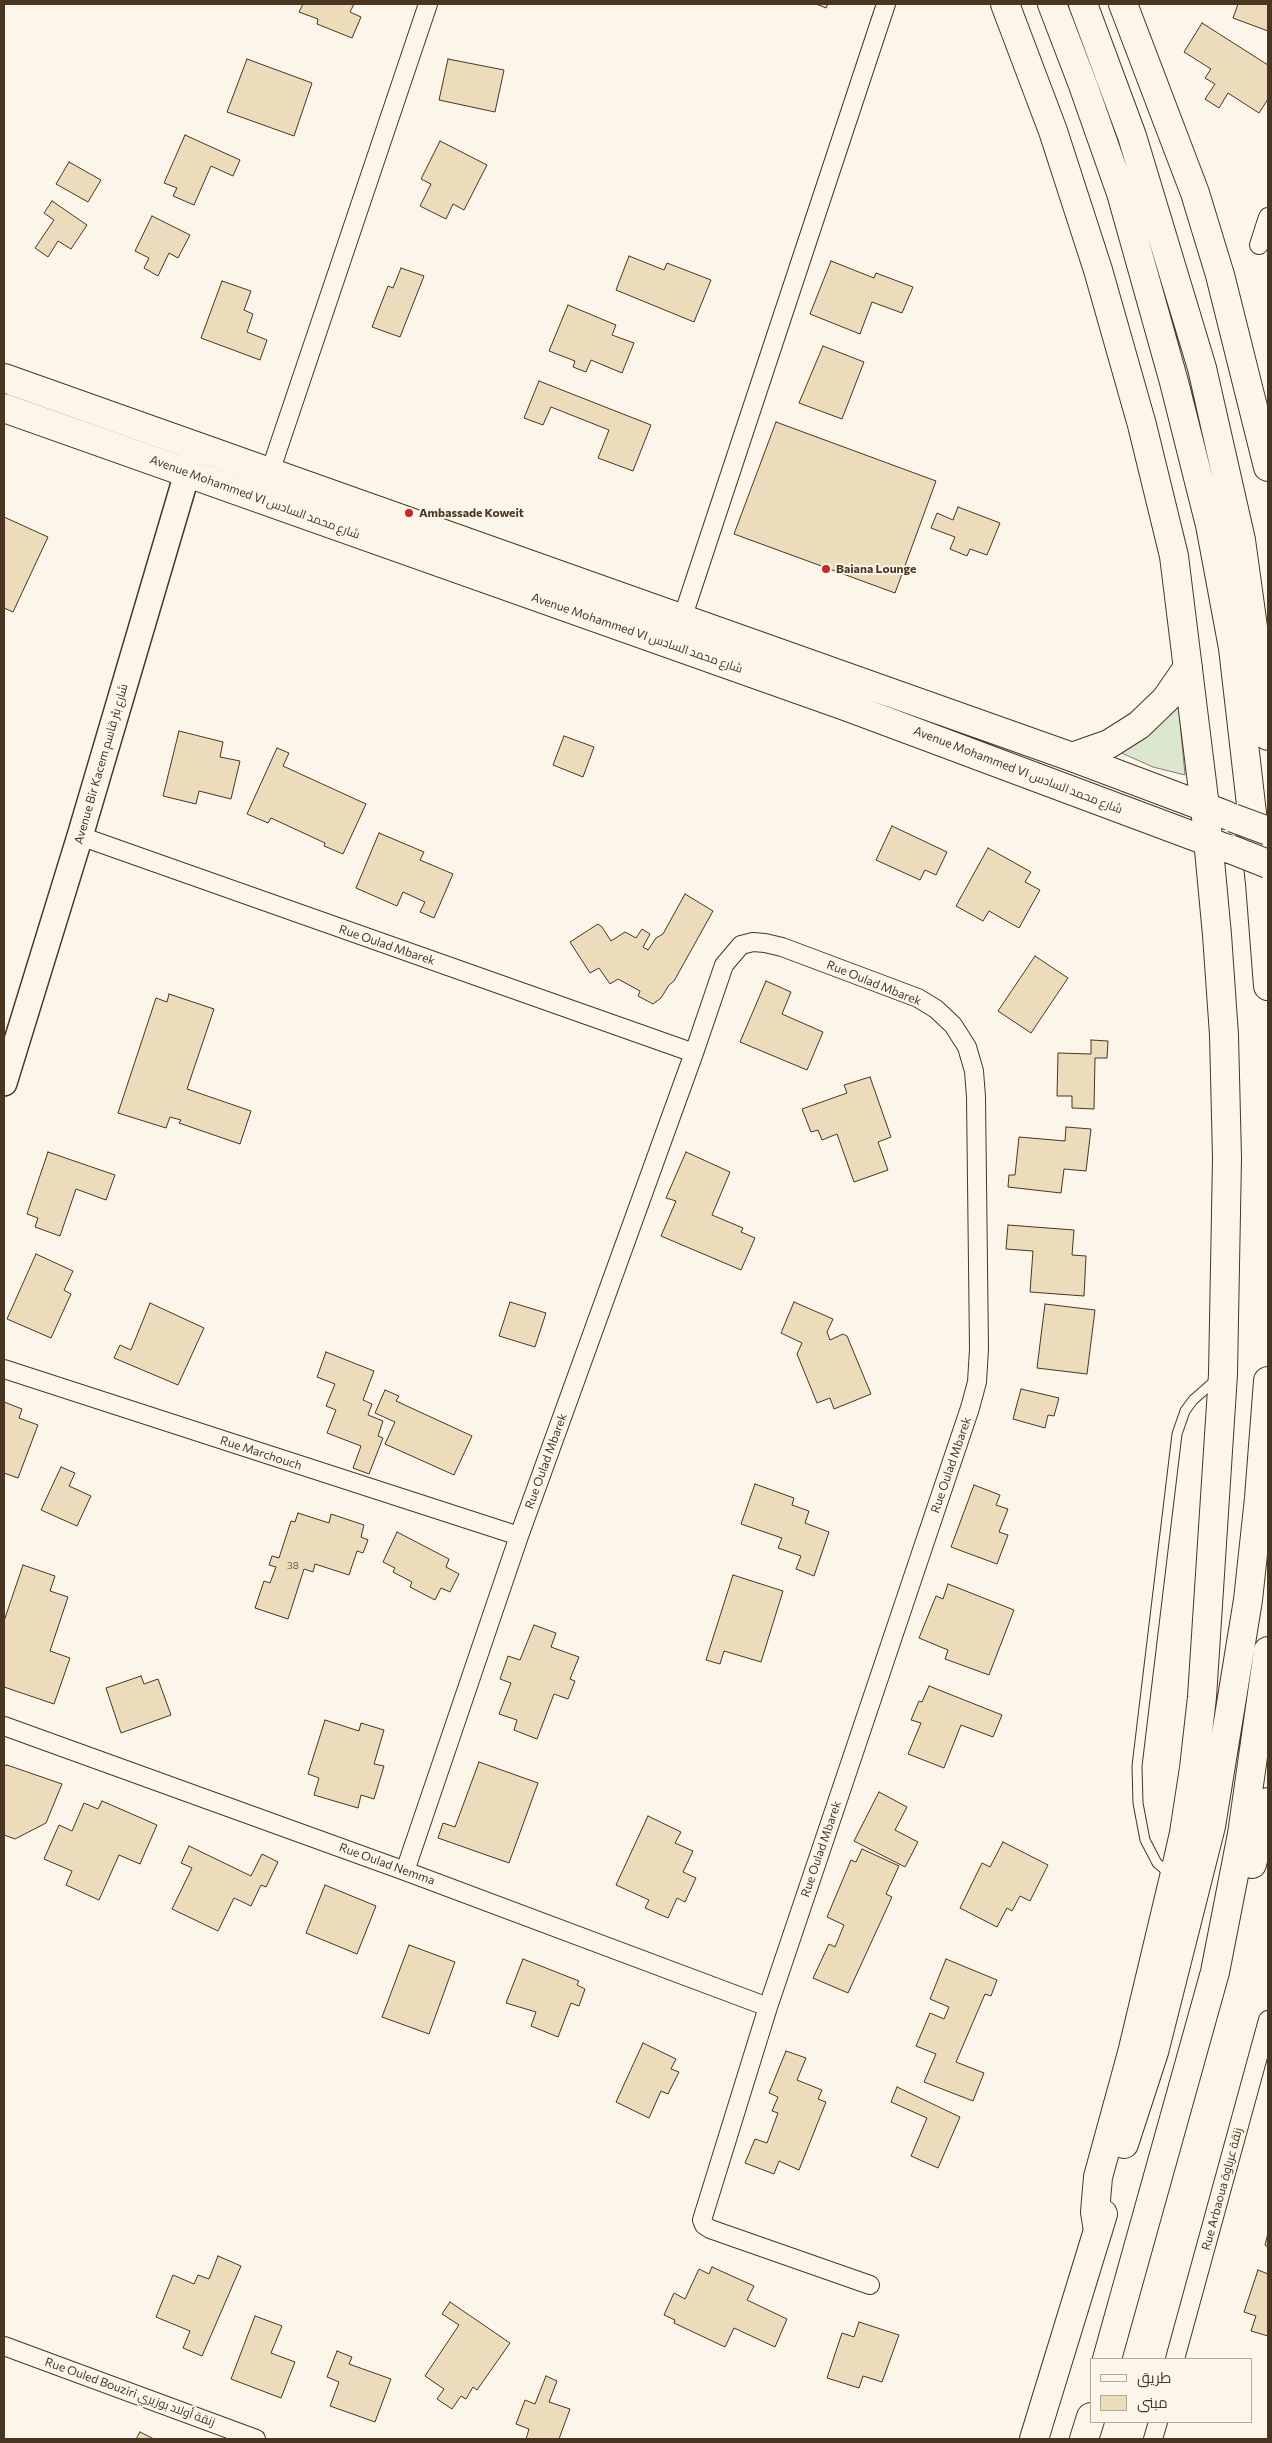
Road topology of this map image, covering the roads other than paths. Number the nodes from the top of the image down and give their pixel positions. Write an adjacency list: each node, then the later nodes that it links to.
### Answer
1 (428, 4): 13 (street)
2 (886, 4): 15 (street)
3 (1005, 4): 16 (main road)
4 (1052, 4): 24 (main road)
5 (1083, 4): 17 (main road)
6 (1123, 4): 12 (main road)
7 (1268, 217): 8 (street)
8 (1259, 245)
9 (4, 378): 11 (main road)
10 (4, 408): 14 (main road, Avenue Mohammed VI شارع محمد السادس)
11 (196, 445): 13 (main road); 14 (street, Avenue Bir Kacem شارع بئر قاسم)
12 (1268, 467)
13 (270, 472): 15 (main road)
14 (187, 473): 21 (street, Avenue Bir Kacem شارع بئر قاسم); 22 (main road, Avenue Mohammed VI شارع محمد السادس)
15 (682, 619): 18 (main road)
16 (1188, 667): 18 (main road); 19 (main road)
17 (1268, 736)
18 (1072, 757): 19 (main road)
19 (1205, 807): 20 (main road, bridge); 22 (main road)
20 (1268, 831)
21 (80, 836): 25 (street, Rue Oulad Mbarek); 26 (street, Avenue Bir Kacem شارع بئر قاسم)
22 (1219, 846): 23 (main road, Avenue Mohammed VI شارع محمد السادس, bridge); 28 (main road)
23 (1268, 864)
24 (1268, 986)
25 (694, 1053): 30 (street, Rue Oulad Mbarek); 37 (street, Rue Oulad Mbarek)
26 (4, 1083)
27 (4, 1369): 30 (street, Rue Marchouch)
28 (1223, 1374): 35 (main road); 35 (lane)
29 (1268, 1381): 39 (main road)
30 (519, 1536): 34 (street, Rue Oulad Mbarek)
31 (1268, 1651): 36 (main road)
32 (4, 1726): 34 (street, Rue Oulad Nemma)
33 (1268, 1802): 36 (main road)
34 (405, 1871): 37 (street, Rue Oulad Nemma)
35 (1174, 1878): 39 (main road)
36 (1215, 1972): 42 (main road)
37 (768, 2007): 40 (street, Rue Oulad Mbarek)
38 (1268, 2020): 43 (street, Rue Arbaoua زنقة عرباوة)
39 (1098, 2231): 47 (main road)
40 (870, 2285)
41 (4, 2346): 46 (street, Rue Ouled Bouziri زنقة أولاد بوزيري)
42 (1107, 2358)
43 (1175, 2358)
44 (1090, 2420): 48 (main road)
45 (1158, 2423): 49 (street)
46 (256, 2439)
47 (1034, 2439)
48 (1084, 2439)
49 (1153, 2439)

